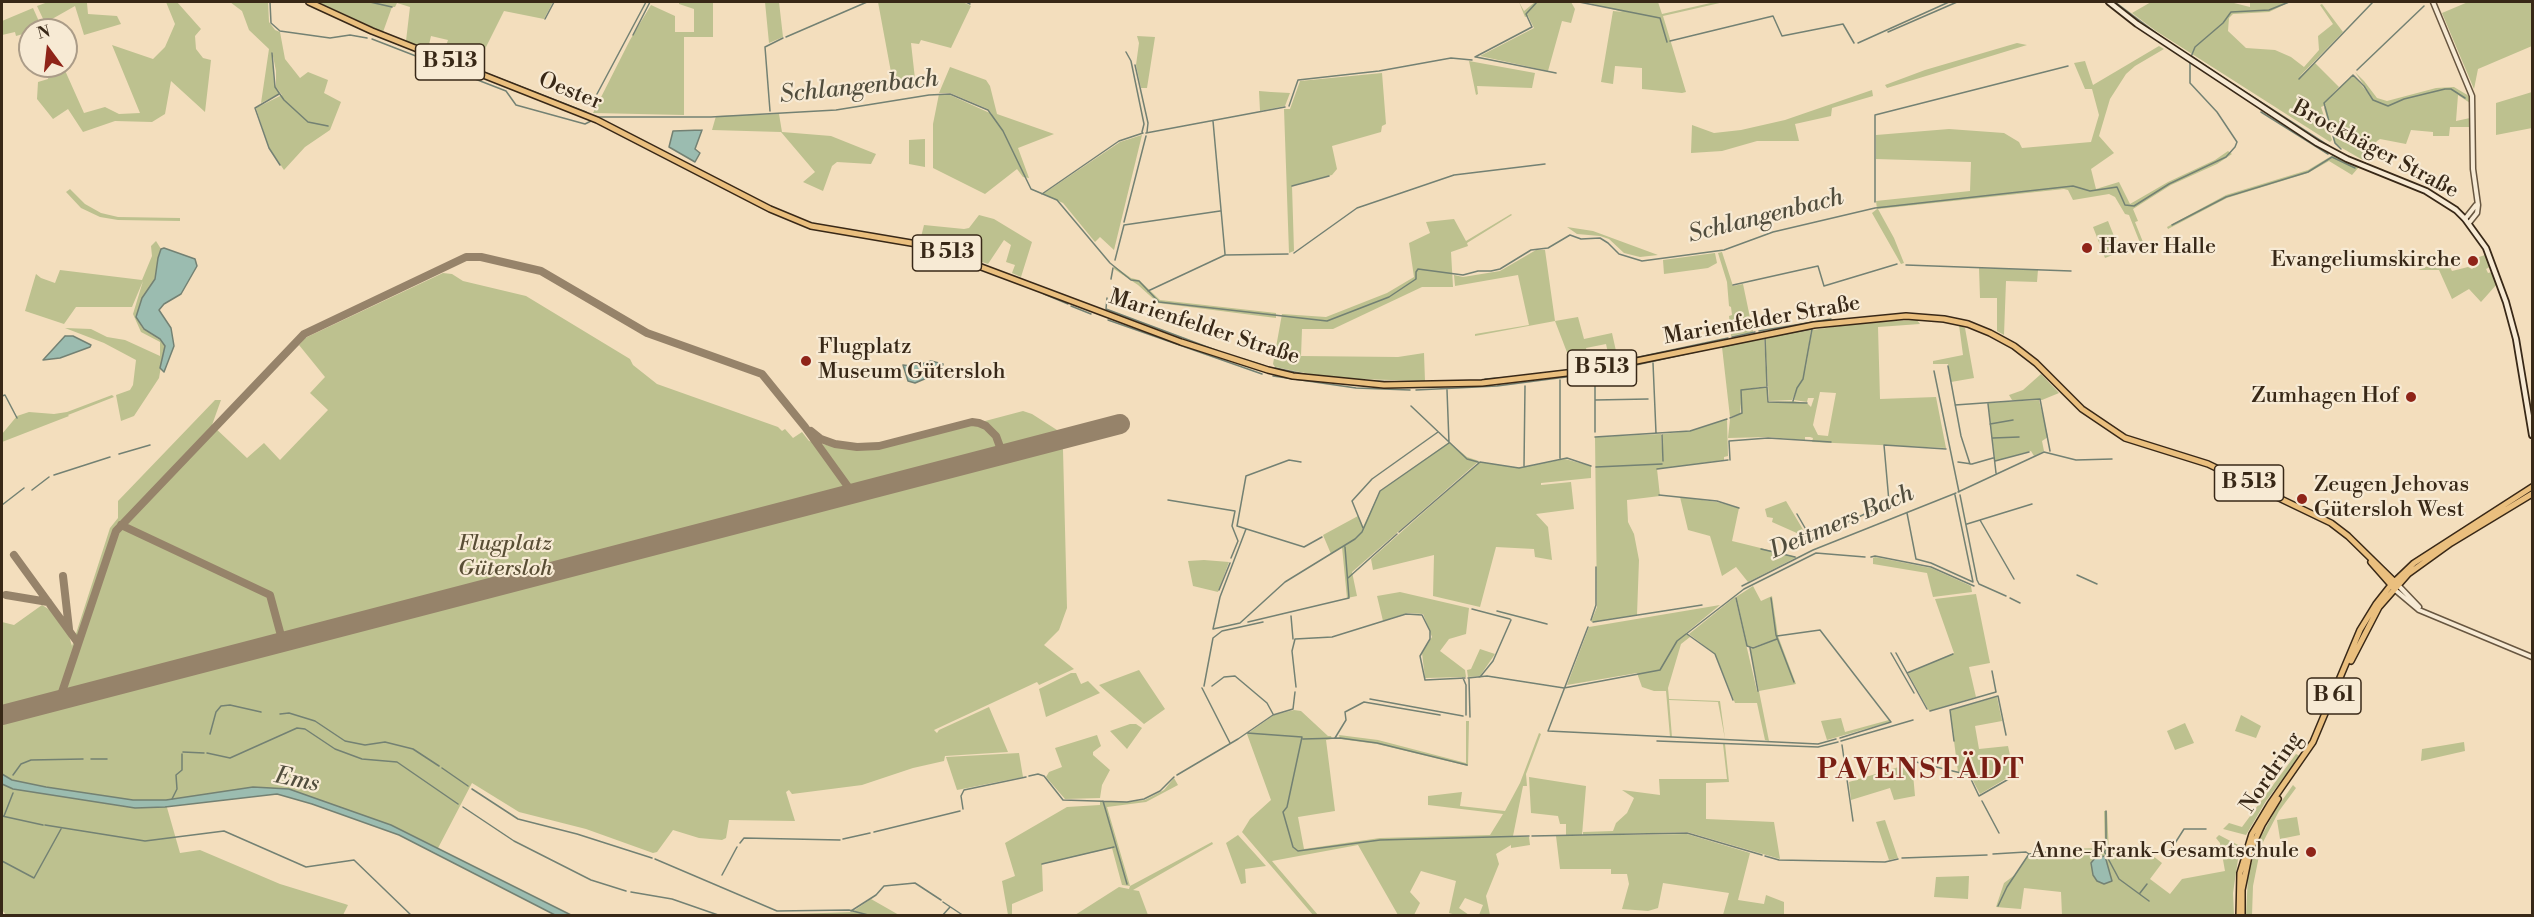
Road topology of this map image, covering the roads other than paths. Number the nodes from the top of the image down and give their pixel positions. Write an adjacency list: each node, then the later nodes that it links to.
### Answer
1 (309, 2): 5 (main road, Oester / B 513)
2 (2109, 2): 4 (main road, Brockhäger Straße)
3 (2433, 2): 4 (street)
4 (2467, 221): 6 (main road, Brockhäger Straße)
5 (812, 225): 9 (main road, Marienfelder Straße / B 513)
6 (2532, 435)
7 (2532, 487): 9 (main road, Nordring / B 61)
8 (2532, 494): 9 (main road, Nordring / B 61)
9 (2394, 585): 10 (street, Marienfelder Straße); 11 (main road, Nordring / B 61)
10 (2532, 657)
11 (2240, 915)

